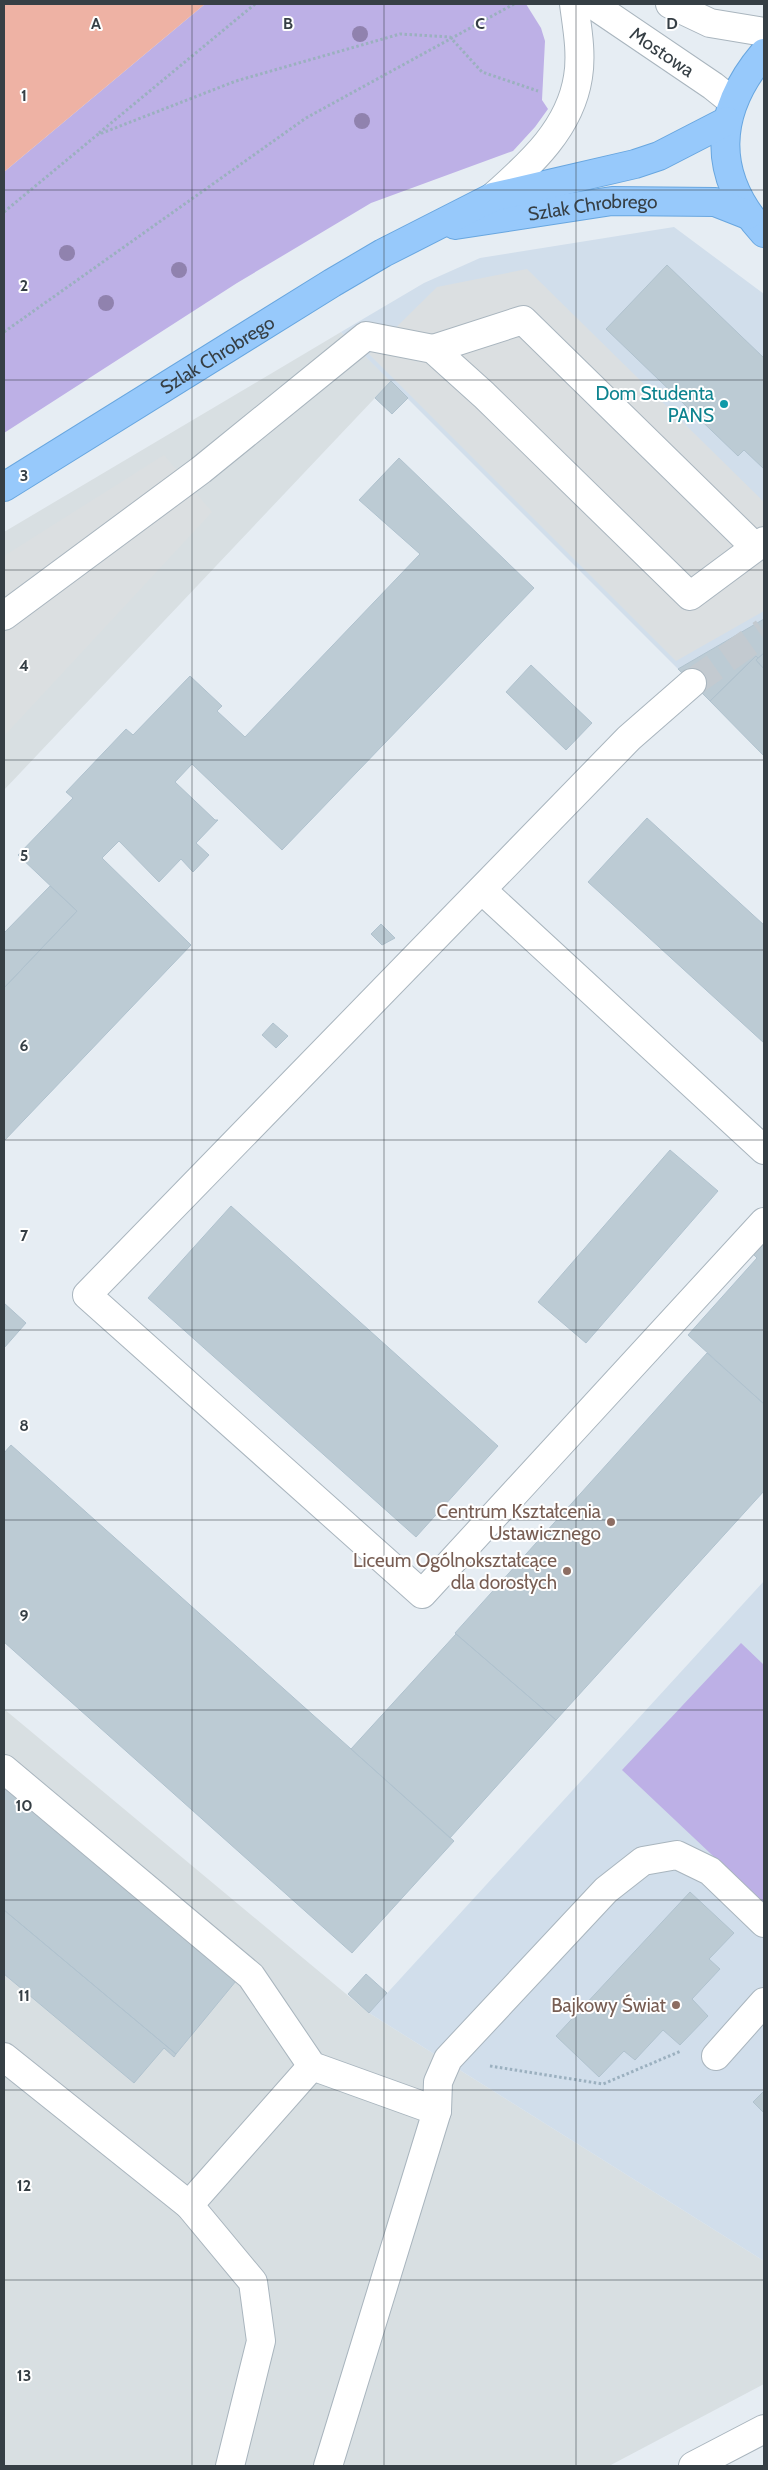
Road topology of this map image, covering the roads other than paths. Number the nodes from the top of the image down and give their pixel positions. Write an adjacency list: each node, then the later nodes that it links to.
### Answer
1 (574, 4): 7 (street)
2 (592, 4): 6 (street, Mostowa)
3 (670, 4): 4 (street)
4 (764, 32)
5 (764, 53): 6 (main road)
6 (730, 111): 7 (main road, Szlak Chrobrego); 8 (main road)
7 (493, 197): 9 (main road, Szlak Chrobrego)
8 (756, 224): 9 (main road, Szlak Chrobrego)
9 (434, 228): 11 (main road, Szlak Chrobrego)
10 (433, 348): 12 (street); 12 (street); 13 (street)
11 (4, 487)
12 (760, 544)
13 (4, 616)
14 (692, 683): 15 (street)
15 (482, 890): 16 (street); 17 (street)
16 (764, 1150)
17 (764, 1222)
18 (4, 1769): 23 (street)
19 (764, 1923): 24 (street)
20 (764, 2002): 21 (street)
21 (716, 2056)
22 (6, 2064): 25 (street)
23 (312, 2066): 24 (street); 25 (street)
24 (437, 2111): 28 (street)
25 (189, 2205): 27 (street)
26 (764, 2429): 29 (street)
27 (230, 2466)
28 (328, 2466)
29 (693, 2466)

